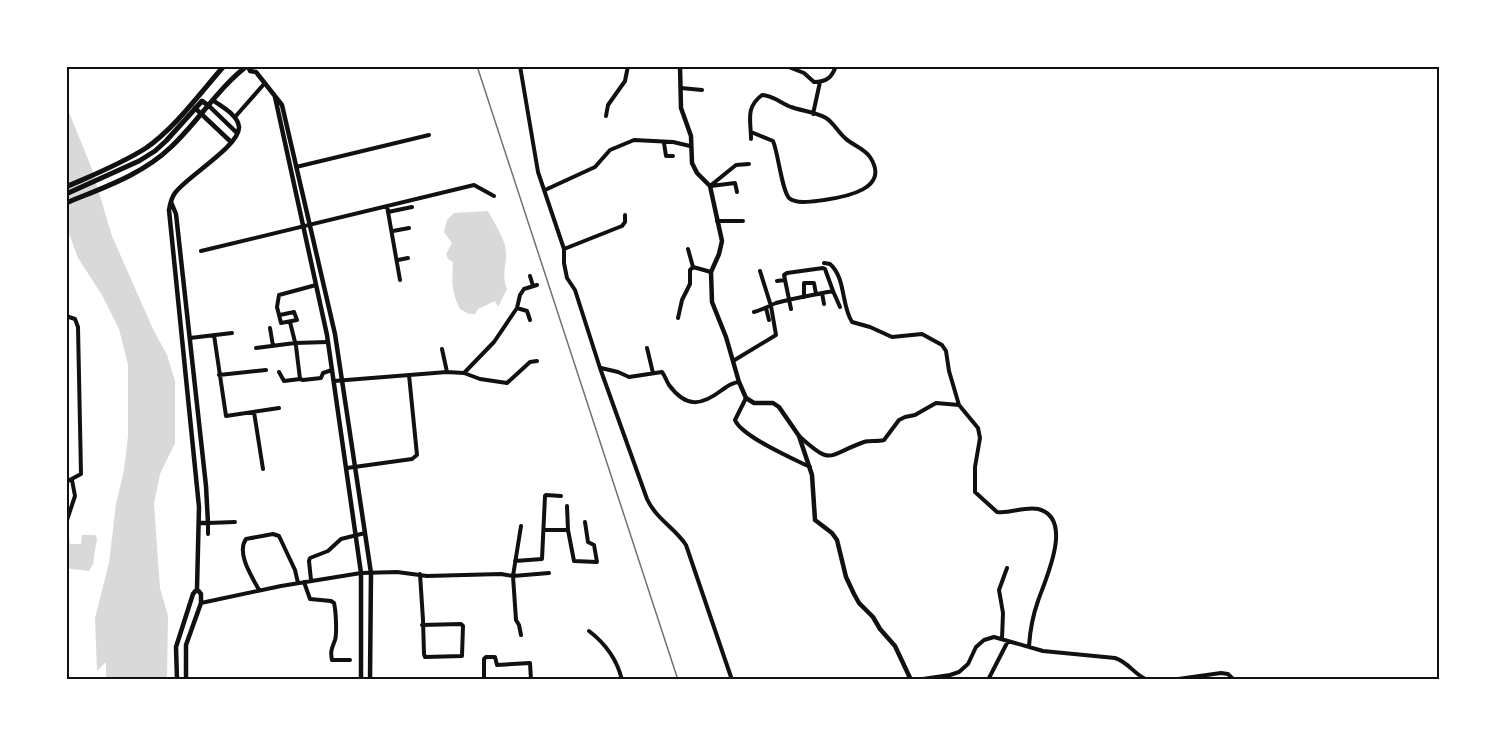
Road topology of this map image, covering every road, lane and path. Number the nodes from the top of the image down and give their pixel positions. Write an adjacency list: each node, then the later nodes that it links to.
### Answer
1 (224, 66): 34 (main road)
2 (248, 66): 9 (street); 15 (main road)
3 (255, 66): 9 (street)
4 (520, 66): 35 (street)
5 (628, 66): 20 (street)
6 (680, 66): 12 (street)
7 (786, 66): 10 (street)
8 (836, 66): 10 (street)
9 (256, 72): 11 (street)
10 (820, 82): 18 (street)
11 (264, 84): 14 (street); 21 (street)
12 (681, 88): 13 (street); 28 (street)
13 (702, 90)
14 (275, 97): 31 (street); 32 (street)
15 (214, 101): 16 (main road); 21 (street)
16 (209, 106): 17 (main road); 19 (main road); 23 (street)
17 (195, 108): 19 (street); 37 (main road)
18 (813, 114): 22 (street); 22 (street)
19 (202, 115): 26 (street); 40 (main road)
20 (606, 116)
21 (234, 117): 23 (street)
22 (751, 132): 25 (street)
23 (238, 133): 26 (street)
24 (429, 135): 31 (street)
25 (751, 139)
26 (231, 142): 39 (street)
27 (664, 143): 28 (street); 29 (street); 35 (street)
28 (690, 146): 33 (street)
29 (673, 156)
30 (749, 164): 33 (street)
31 (296, 167): 32 (street); 47 (street)
32 (289, 168): 48 (street)
33 (710, 186): 36 (street); 45 (street)
34 (66, 187)
35 (545, 190): 51 (street)
36 (737, 192)
37 (66, 194)
38 (494, 195): 41 (street)
39 (171, 202): 85 (street); 113 (street)
40 (66, 203)
41 (387, 206): 43 (street); 47 (street)
42 (412, 207): 43 (street)
43 (388, 212): 50 (street)
44 (625, 215): 51 (street)
45 (717, 221): 46 (street); 59 (street)
46 (743, 221)
47 (309, 224): 48 (street); 105 (street)
48 (302, 226): 53 (street); 64 (street)
49 (409, 228): 50 (street)
50 (393, 231): 55 (street)
51 (564, 249): 94 (street)
52 (688, 249): 57 (street)
53 (201, 251)
54 (408, 258): 55 (street)
55 (398, 260): 61 (street)
56 (824, 263): 108 (street)
57 (693, 267): 59 (street); 78 (street)
58 (760, 271): 71 (street)
59 (711, 272): 93 (street)
60 (530, 276): 73 (street)
61 (400, 280)
62 (785, 280): 63 (street); 65 (street); 69 (street)
63 (777, 281)
64 (316, 285): 76 (street); 86 (street)
65 (833, 291): 66 (street); 72 (street)
66 (822, 293): 67 (street); 70 (street)
67 (816, 294): 68 (street); 68 (street)
68 (804, 297): 69 (street)
69 (789, 300): 71 (street); 74 (street)
70 (824, 304)
71 (768, 307): 75 (street); 80 (street); 93 (street)
72 (840, 307)
73 (516, 308): 79 (street); 99 (street)
74 (791, 309)
75 (754, 312)
76 (280, 315): 81 (street); 81 (street)
77 (66, 316): 118 (street)
78 (678, 318)
79 (530, 320)
80 (769, 320)
81 (290, 322): 87 (street)
82 (270, 328): 88 (street)
83 (232, 333): 84 (street)
84 (214, 335): 85 (street); 101 (street)
85 (190, 338): 112 (street)
86 (328, 342): 87 (street); 96 (street)
87 (295, 344): 88 (street); 103 (street)
88 (273, 346): 89 (street)
89 (256, 348)
90 (647, 348): 100 (street)
91 (442, 349): 98 (street)
92 (537, 361): 99 (street)
93 (733, 361): 106 (street)
94 (600, 368): 100 (street); 161 (street)
95 (266, 370): 101 (street)
96 (332, 370): 103 (street); 104 (street)
97 (279, 372): 103 (street)
98 (447, 372): 99 (street); 102 (street)
99 (464, 372)
100 (653, 373): 106 (street)
101 (219, 375): 110 (street)
102 (409, 375): 105 (street); 114 (street)
103 (300, 378)
104 (334, 381): 105 (street); 116 (street)
105 (342, 381): 114 (street)
106 (739, 382): 107 (street)
107 (746, 398): 111 (street); 115 (street)
108 (959, 405): 111 (street); 151 (street)
109 (279, 408): 110 (street)
110 (254, 412): 117 (street)
111 (799, 436): 115 (street)
112 (202, 444): 113 (street); 126 (street)
113 (192, 445): 125 (street)
114 (355, 467): 116 (street); 130 (street)
115 (810, 467): 162 (street)
116 (347, 468): 132 (street)
117 (263, 469)
118 (72, 480): 119 (street); 124 (street)
119 (66, 482)
120 (561, 496): 128 (street)
121 (567, 506): 129 (street)
122 (235, 522): 126 (street)
123 (585, 522): 129 (street)
124 (66, 523)
125 (200, 523): 126 (street); 143 (street)
126 (208, 523): 131 (street)
127 (521, 526): 133 (street)
128 (544, 530): 129 (street); 133 (street)
129 (568, 530)
130 (365, 533): 132 (street); 136 (street)
131 (208, 534)
132 (356, 534): 135 (street); 140 (street)
133 (515, 561): 139 (street)
134 (1007, 568): 149 (street)
135 (361, 573): 136 (street); 140 (street); 156 (street)
136 (371, 573): 138 (street); 157 (street)
137 (549, 573): 139 (street)
138 (420, 574): 139 (street); 146 (street)
139 (513, 576): 148 (street)
140 (311, 580): 141 (street)
141 (304, 582): 142 (street); 152 (street)
142 (298, 583): 144 (street); 144 (street)
143 (197, 590): 145 (street); 154 (street)
144 (259, 590): 145 (street)
145 (201, 603): 155 (street)
146 (422, 625): 146 (street)
147 (589, 631): 160 (street)
148 (521, 635)
149 (1002, 639): 150 (street); 153 (street)
150 (1008, 641): 151 (street); 164 (street)
151 (1029, 646): 165 (street)
152 (350, 660)
153 (950, 675): 162 (street); 163 (street)
154 (177, 680)
155 (186, 680)
156 (361, 680)
157 (370, 680)
158 (484, 680): 159 (street)
159 (531, 680)
160 (622, 680)
161 (732, 680)
162 (914, 680)
163 (957, 680)
164 (988, 680)
165 (1148, 680)
166 (1171, 680): 167 (street)
167 (1234, 680)

